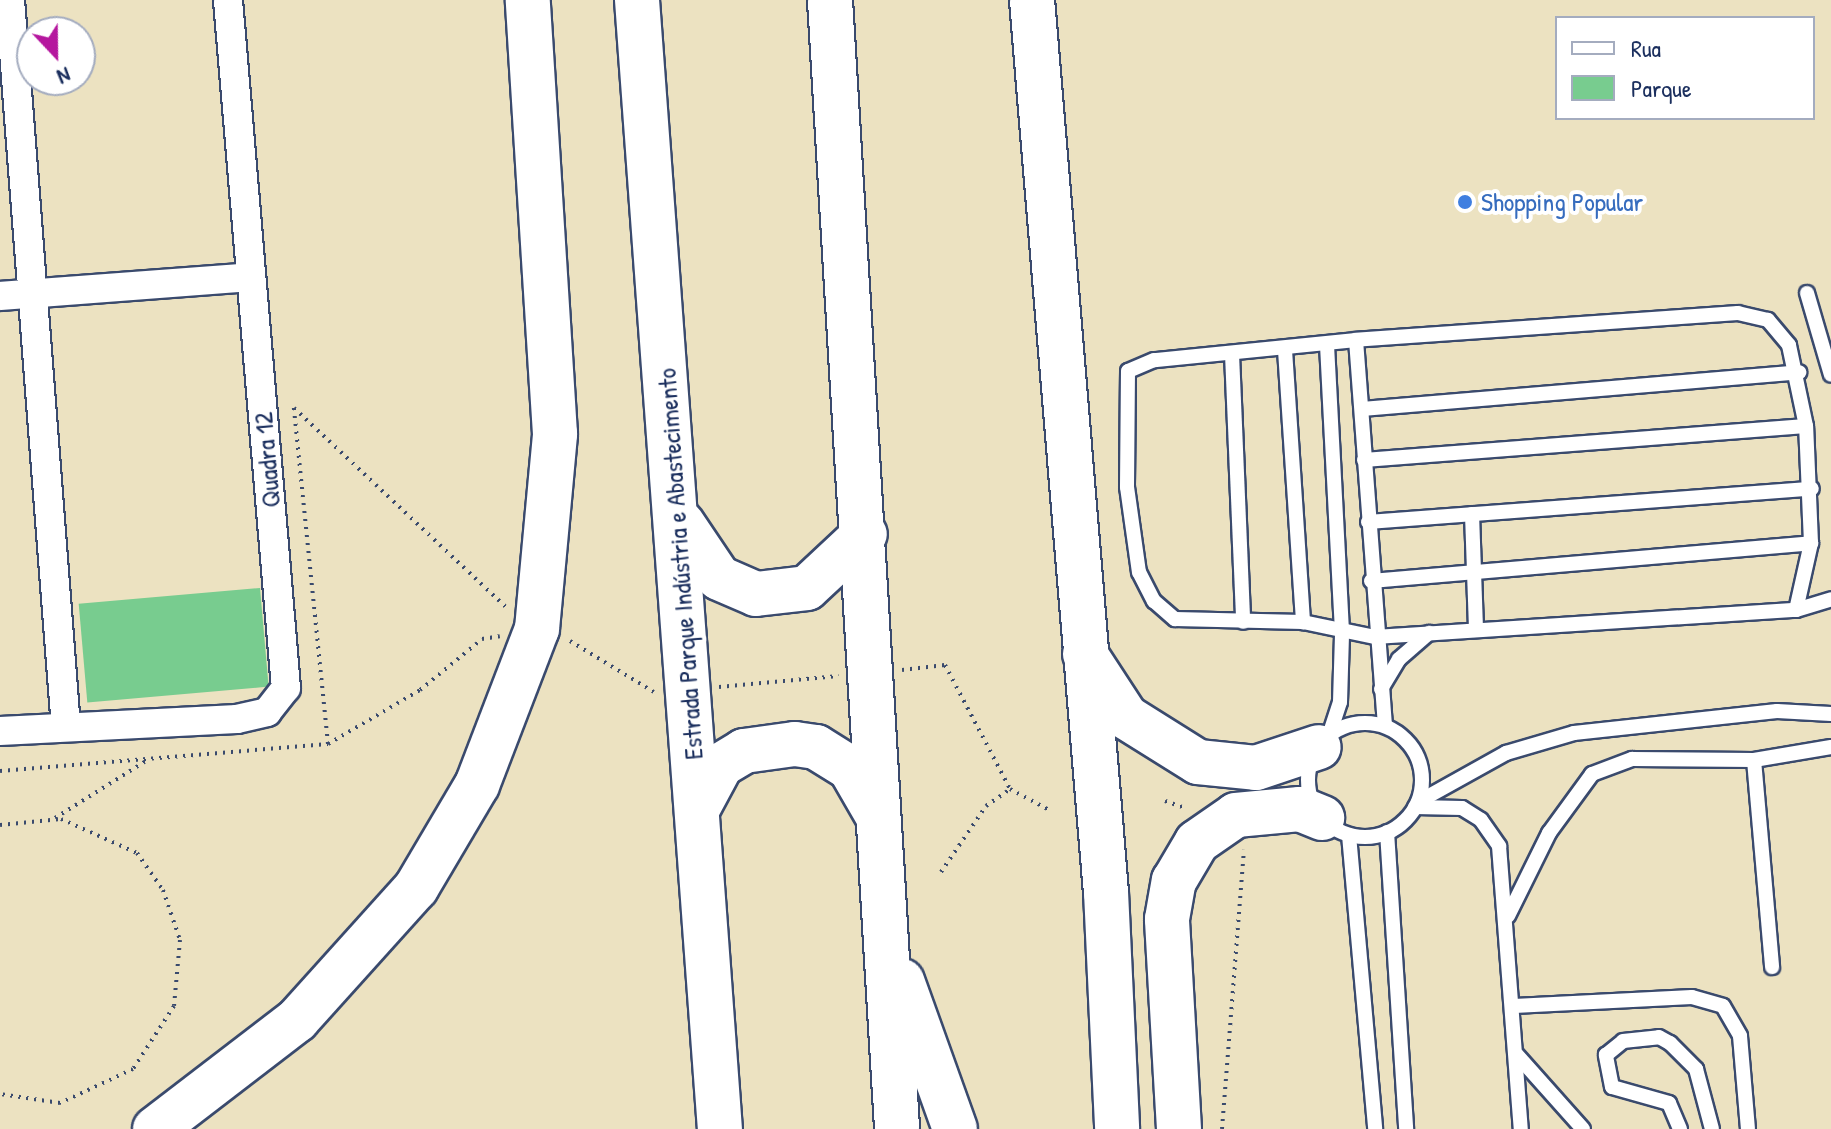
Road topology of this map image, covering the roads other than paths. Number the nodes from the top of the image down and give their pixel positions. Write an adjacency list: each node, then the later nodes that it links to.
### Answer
1 (10, 0): 8 (street)
2 (228, 0): 7 (street, Quadra 12)
3 (528, 0): 56 (highway)
4 (830, 0): 24 (highway)
5 (1032, 0): 36 (highway)
6 (636, 7): 21 (highway, Estrada Parque Indústria e Abastecimento)
7 (250, 277): 8 (street); 40 (street, Quadra 12)
8 (38, 293): 10 (street); 40 (street)
9 (1807, 293): 16 (lane)
10 (0, 296)
11 (1356, 340): 12 (lane); 15 (lane); 17 (lane)
12 (1327, 345): 13 (lane); 34 (lane)
13 (1285, 350): 14 (lane); 31 (lane)
14 (1232, 354): 30 (lane); 30 (lane)
15 (1799, 372): 17 (lane); 18 (lane)
16 (1831, 375)
17 (1362, 409): 19 (lane)
18 (1806, 426): 19 (lane); 20 (lane)
19 (1364, 460): 23 (lane)
20 (1812, 489): 22 (lane); 25 (lane)
21 (677, 514): 24 (highway); 46 (highway, Estrada Parque Indústria e Abastecimento)
22 (1472, 514): 23 (lane); 26 (lane)
23 (1368, 522): 27 (lane)
24 (865, 534): 47 (highway)
25 (1811, 543): 26 (lane); 29 (lane)
26 (1473, 573): 27 (lane); 32 (lane)
27 (1371, 581): 35 (lane)
28 (1831, 599): 29 (lane)
29 (1796, 610): 32 (lane)
30 (1243, 622): 31 (lane)
31 (1303, 622): 34 (lane)
32 (1476, 630): 33 (lane)
33 (1429, 633): 35 (lane); 37 (lane)
34 (1342, 635): 35 (lane); 42 (lane)
35 (1375, 637): 37 (lane)
36 (1081, 647): 42 (highway); 60 (highway)
37 (1381, 690): 39 (lane)
38 (1831, 714): 45 (lane)
39 (1385, 726): 42 (lane); 45 (lane)
40 (66, 727): 41 (street, Quadra 12)
41 (0, 731)
42 (1324, 741): 48 (lane)
43 (1831, 747): 44 (lane)
44 (1754, 760): 50 (lane); 52 (lane)
45 (1417, 804): 49 (lane); 50 (lane)
46 (698, 808): 47 (highway); 55 (highway, Estrada Parque Indústria e Abastecimento)
47 (879, 819): 51 (highway)
48 (1336, 827): 49 (lane); 61 (highway); 62 (lane)
49 (1387, 832): 63 (lane)
50 (1508, 916): 53 (lane)
51 (885, 945): 58 (highway); 59 (highway)
52 (1772, 967)
53 (1514, 1006): 54 (lane); 68 (lane)
54 (1517, 1055): 64 (lane); 65 (lane)
55 (719, 1108): 57 (highway)
56 (155, 1129)
57 (693, 1129)
58 (897, 1129)
59 (955, 1129)
60 (1117, 1129)
61 (1179, 1129)
62 (1375, 1129)
63 (1406, 1129)
64 (1521, 1129)
65 (1583, 1129)
66 (1680, 1129): 67 (lane)
67 (1712, 1129)
68 (1748, 1129)

